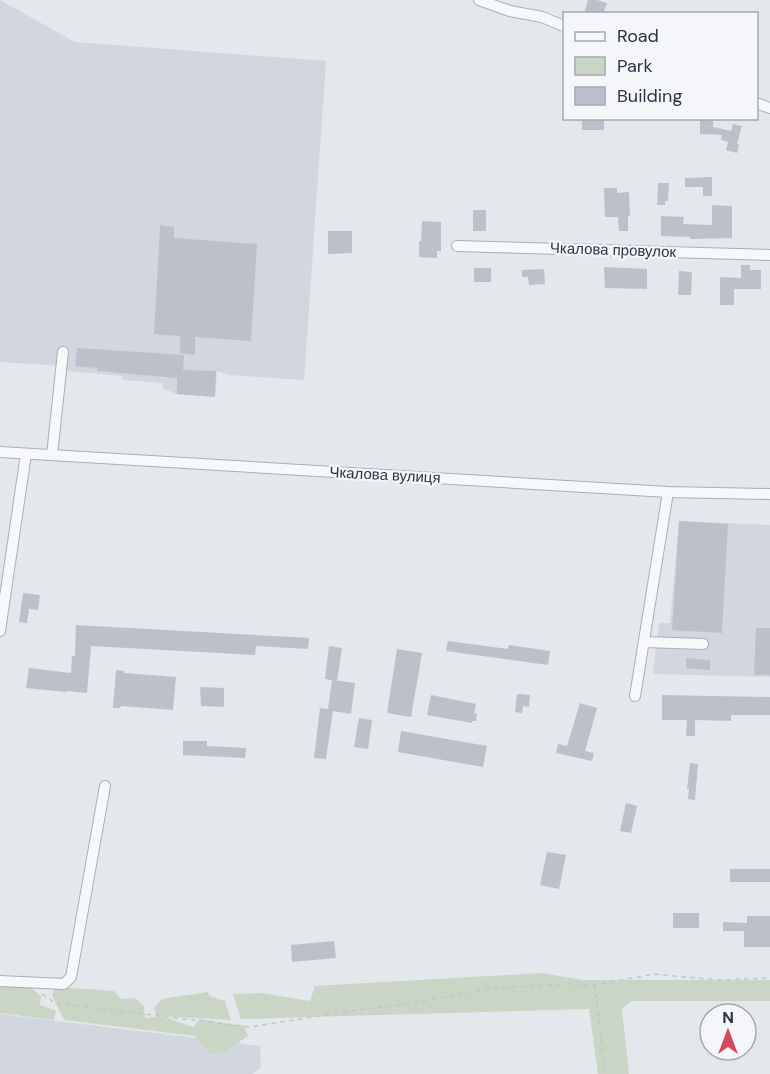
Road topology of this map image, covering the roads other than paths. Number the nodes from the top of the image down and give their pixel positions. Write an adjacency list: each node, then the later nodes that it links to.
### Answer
1 (480, 0): 2 (street)
2 (563, 26)
3 (457, 246): 4 (street, Чкалова провулок)
4 (770, 255)
5 (63, 351): 8 (street)
6 (0, 452): 7 (street, Чкалова вулиця)
7 (26, 454): 8 (street, Чкалова вулиця); 11 (street)
8 (52, 455): 9 (street, Чкалова вулиця)
9 (668, 492): 10 (street, Чкалова вулиця); 12 (street)
10 (770, 494)
11 (0, 631)
12 (644, 642): 13 (street); 14 (street)
13 (703, 644)
14 (635, 696)
15 (105, 786): 16 (street)
16 (0, 981)

